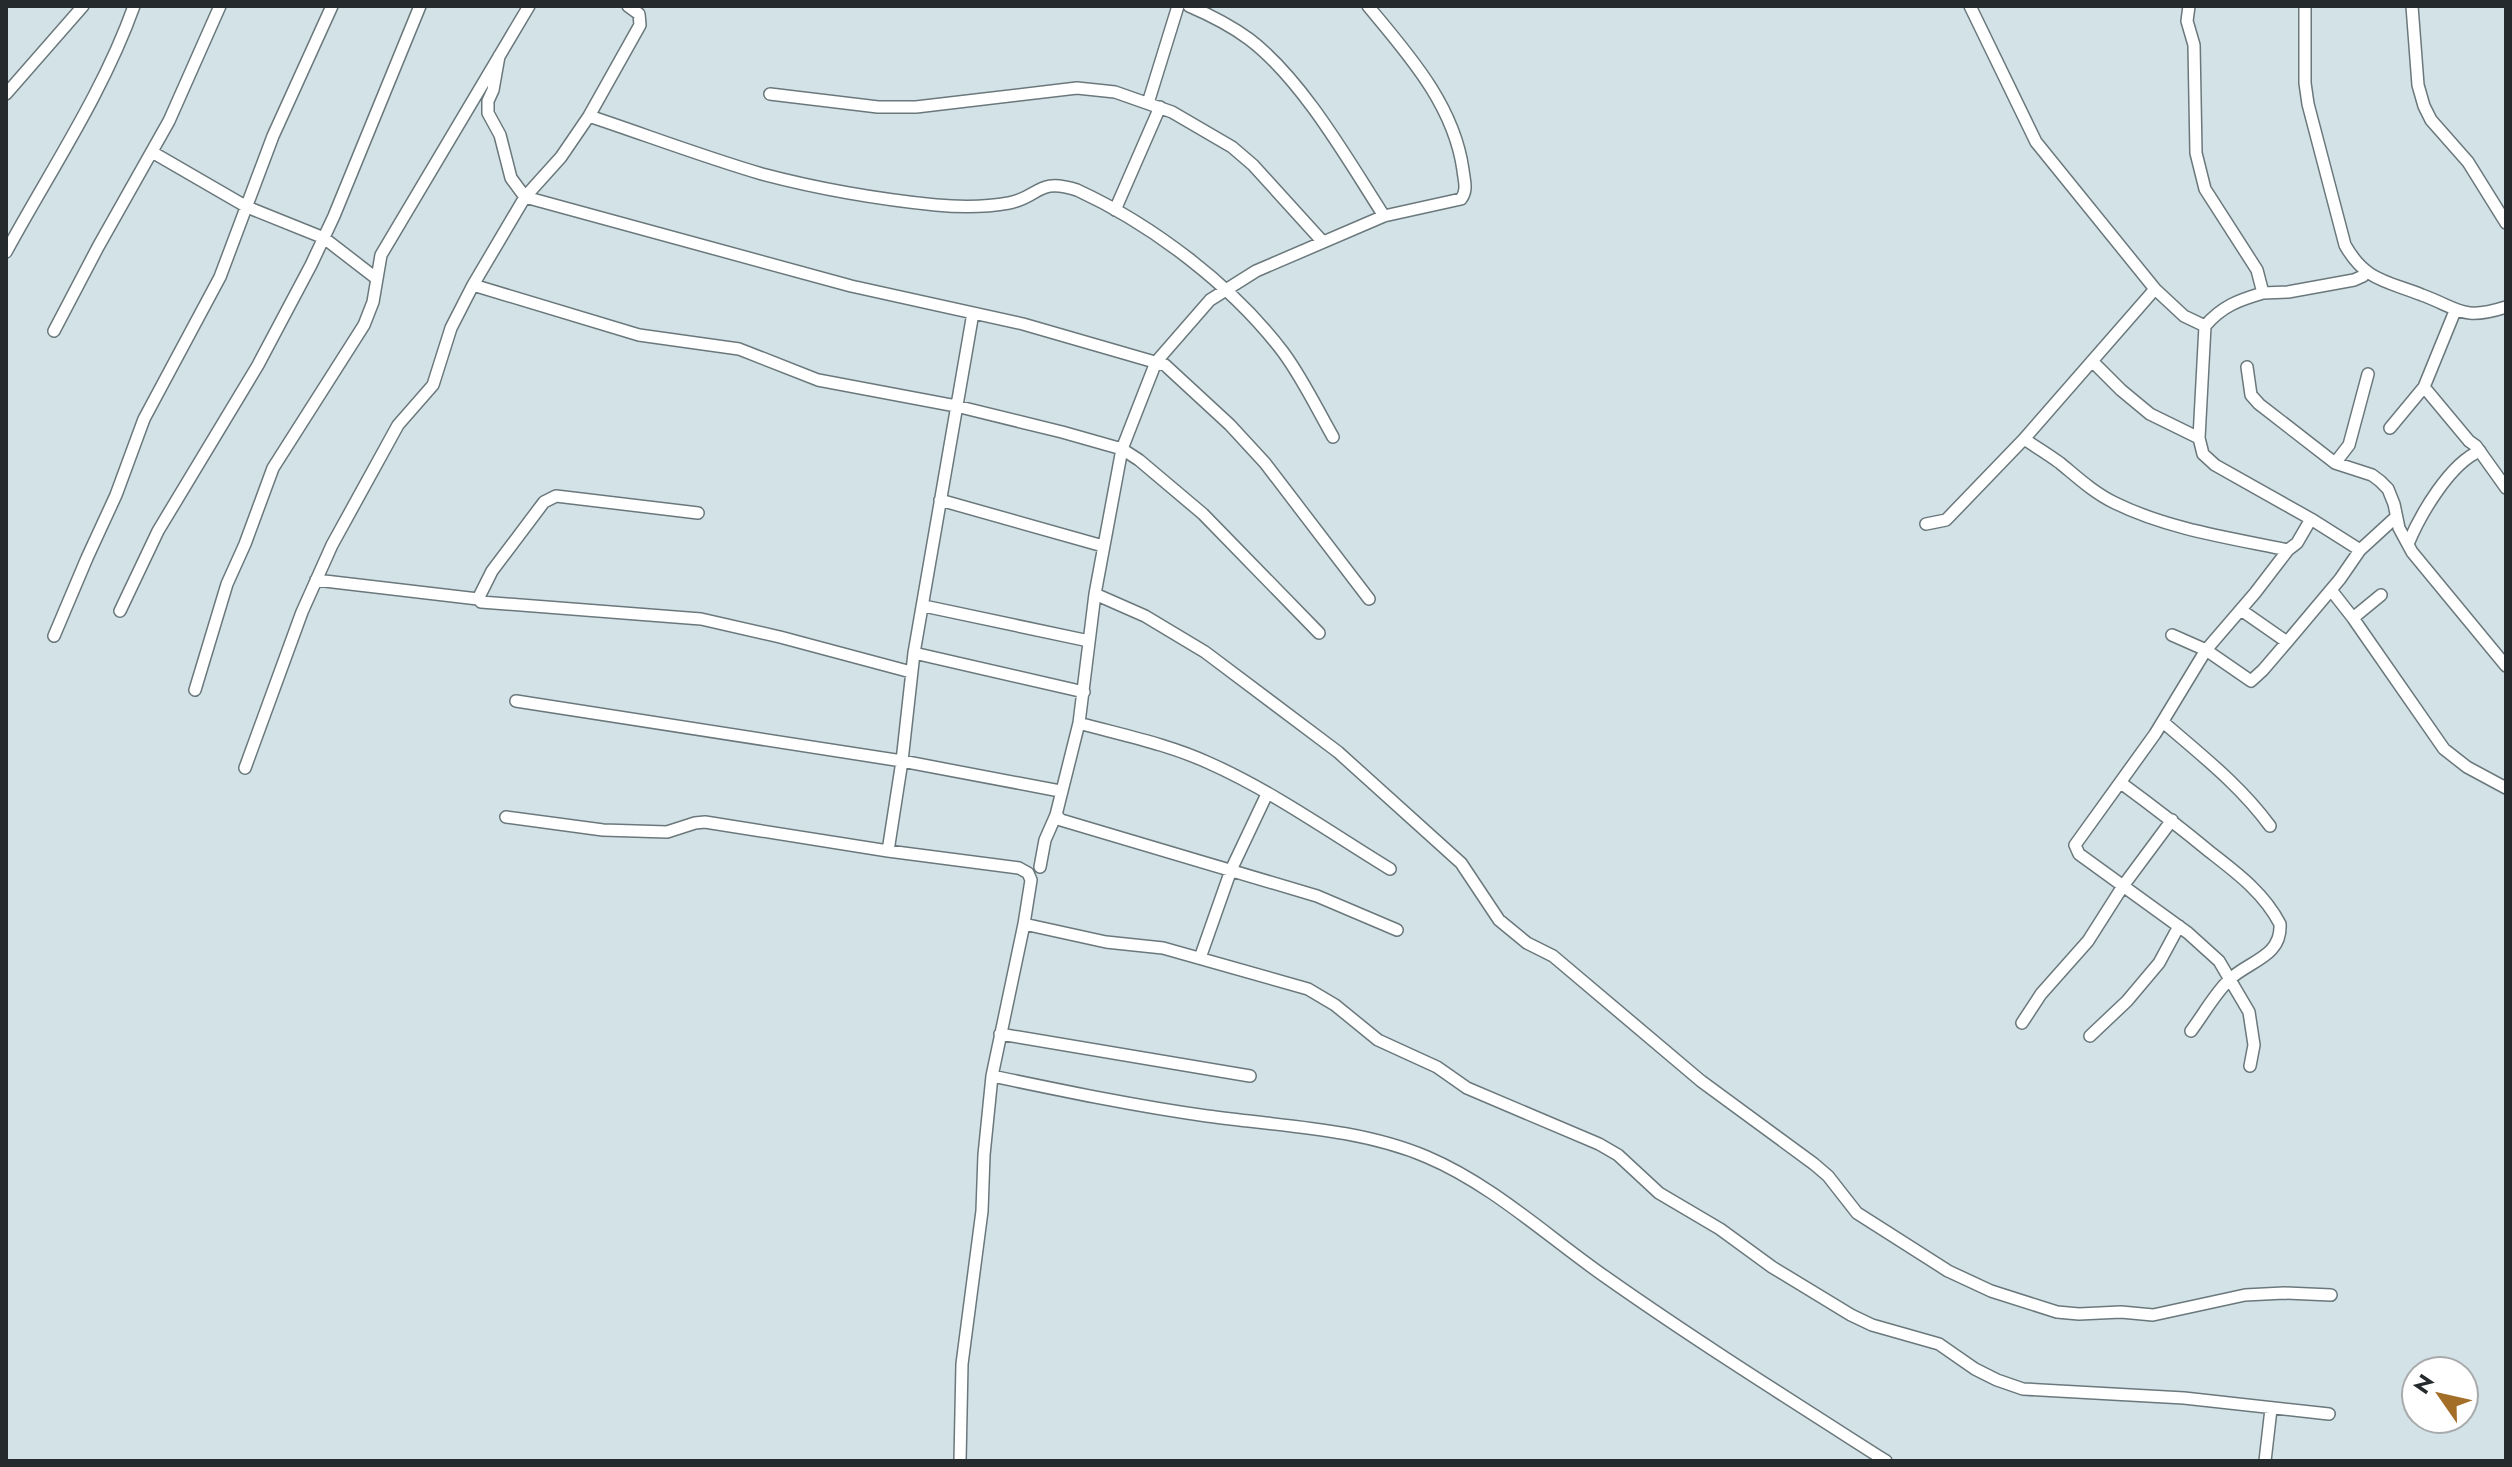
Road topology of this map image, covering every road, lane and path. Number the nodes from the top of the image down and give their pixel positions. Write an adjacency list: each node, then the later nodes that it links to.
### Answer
1 (83, 6): 16 (street)
2 (134, 6): 28 (street)
3 (220, 6): 20 (street)
4 (332, 6): 22 (street)
5 (420, 6): 26 (street)
6 (529, 6): 15 (street)
7 (628, 6): 19 (street)
8 (1178, 6): 18 (street)
9 (1189, 6): 24 (street)
10 (1368, 6): 24 (street)
11 (1970, 6): 33 (street)
12 (2189, 6): 34 (street)
13 (2305, 6): 29 (street)
14 (2412, 6): 25 (street)
15 (499, 56): 21 (street); 30 (street)
16 (6, 94)
17 (770, 94): 18 (street)
18 (1154, 105): 23 (street); 27 (street)
19 (589, 116): 21 (street); 23 (street)
20 (152, 152): 22 (street); 39 (street)
21 (525, 197): 31 (street); 37 (street)
22 (247, 207): 26 (street); 75 (street)
23 (1115, 210): 32 (street)
24 (1384, 216): 27 (street)
25 (2506, 223)
26 (324, 238): 30 (street); 71 (street)
27 (1322, 241): 32 (street)
28 (6, 252)
29 (2366, 272): 34 (street); 36 (street)
30 (377, 279): 82 (street)
31 (473, 285): 45 (street); 63 (street)
32 (1225, 289): 41 (street); 47 (street)
33 (2155, 289): 38 (street); 40 (street)
34 (2263, 293): 38 (street)
35 (2506, 307): 36 (street)
36 (2455, 311): 44 (street)
37 (973, 313): 41 (street); 45 (street)
38 (2205, 326): 48 (street)
39 (54, 331)
40 (2092, 361): 48 (street); 49 (street)
41 (1156, 362): 50 (street); 68 (street)
42 (2247, 367): 52 (street)
43 (2368, 374): 52 (street)
44 (2424, 387): 46 (street); 51 (street)
45 (956, 406): 50 (street); 54 (street)
46 (2390, 428)
47 (1333, 437)
48 (2199, 438): 57 (street)
49 (2024, 439): 58 (street); 61 (street)
50 (1122, 449): 60 (street); 73 (street)
51 (2480, 451): 53 (street); 59 (street)
52 (2335, 463): 56 (street)
53 (2506, 488)
54 (940, 500): 60 (street); 69 (street)
55 (698, 513): 67 (street)
56 (2396, 517): 59 (street); 62 (street)
57 (2311, 519): 61 (street); 62 (street)
58 (1926, 524)
59 (2408, 544): 80 (street)
60 (1103, 546): 65 (street)
61 (2288, 550): 70 (street)
62 (2360, 550): 64 (street)
63 (316, 580): 67 (street); 88 (street)
64 (2331, 590): 72 (street); 77 (street)
65 (1095, 594): 76 (street); 114 (street)
66 (2381, 595): 72 (street)
67 (478, 599): 81 (street)
68 (1369, 599)
69 (924, 606): 76 (street); 79 (street)
70 (2241, 610): 77 (street); 78 (street)
71 (120, 611)
72 (2353, 618): 90 (street)
73 (1319, 633)
74 (2172, 635): 78 (street)
75 (54, 636)
76 (1089, 641): 83 (street)
77 (2287, 642): 78 (street)
78 (2206, 650): 85 (street)
79 (914, 653): 81 (street); 83 (street)
80 (2506, 666)
81 (911, 672): 87 (street)
82 (195, 690)
83 (1084, 692): 86 (street)
84 (516, 701): 87 (street)
85 (2163, 722): 89 (street); 96 (street)
86 (1079, 723): 91 (street); 92 (street)
87 (902, 761): 91 (street); 97 (street)
88 (245, 768)
89 (2121, 783): 95 (street); 101 (street)
90 (2506, 788)
91 (1060, 791): 93 (street)
92 (1267, 794): 99 (street); 100 (street)
93 (1056, 815): 98 (street); 100 (street)
94 (506, 817): 97 (street)
95 (2172, 820): 101 (street); 106 (street)
96 (2270, 826)
97 (888, 851): 102 (street)
98 (1040, 867)
99 (1390, 869)
100 (1231, 870): 104 (street); 105 (street)
101 (2123, 886): 103 (street); 107 (street)
102 (1024, 924): 105 (street); 109 (street)
103 (2179, 926): 106 (street); 110 (street)
104 (1397, 930)
105 (1200, 958): 115 (street)
106 (2229, 979): 108 (street); 111 (street)
107 (2022, 1023)
108 (2191, 1031)
109 (1000, 1034): 112 (street); 113 (street)
110 (2090, 1036)
111 (2250, 1066)
112 (992, 1076): 117 (street); 118 (street)
113 (1250, 1076)
114 (2331, 1295)
115 (2271, 1409): 116 (street); 119 (street)
116 (2329, 1414)
117 (960, 1461)
118 (1886, 1461)
119 (2265, 1461)

